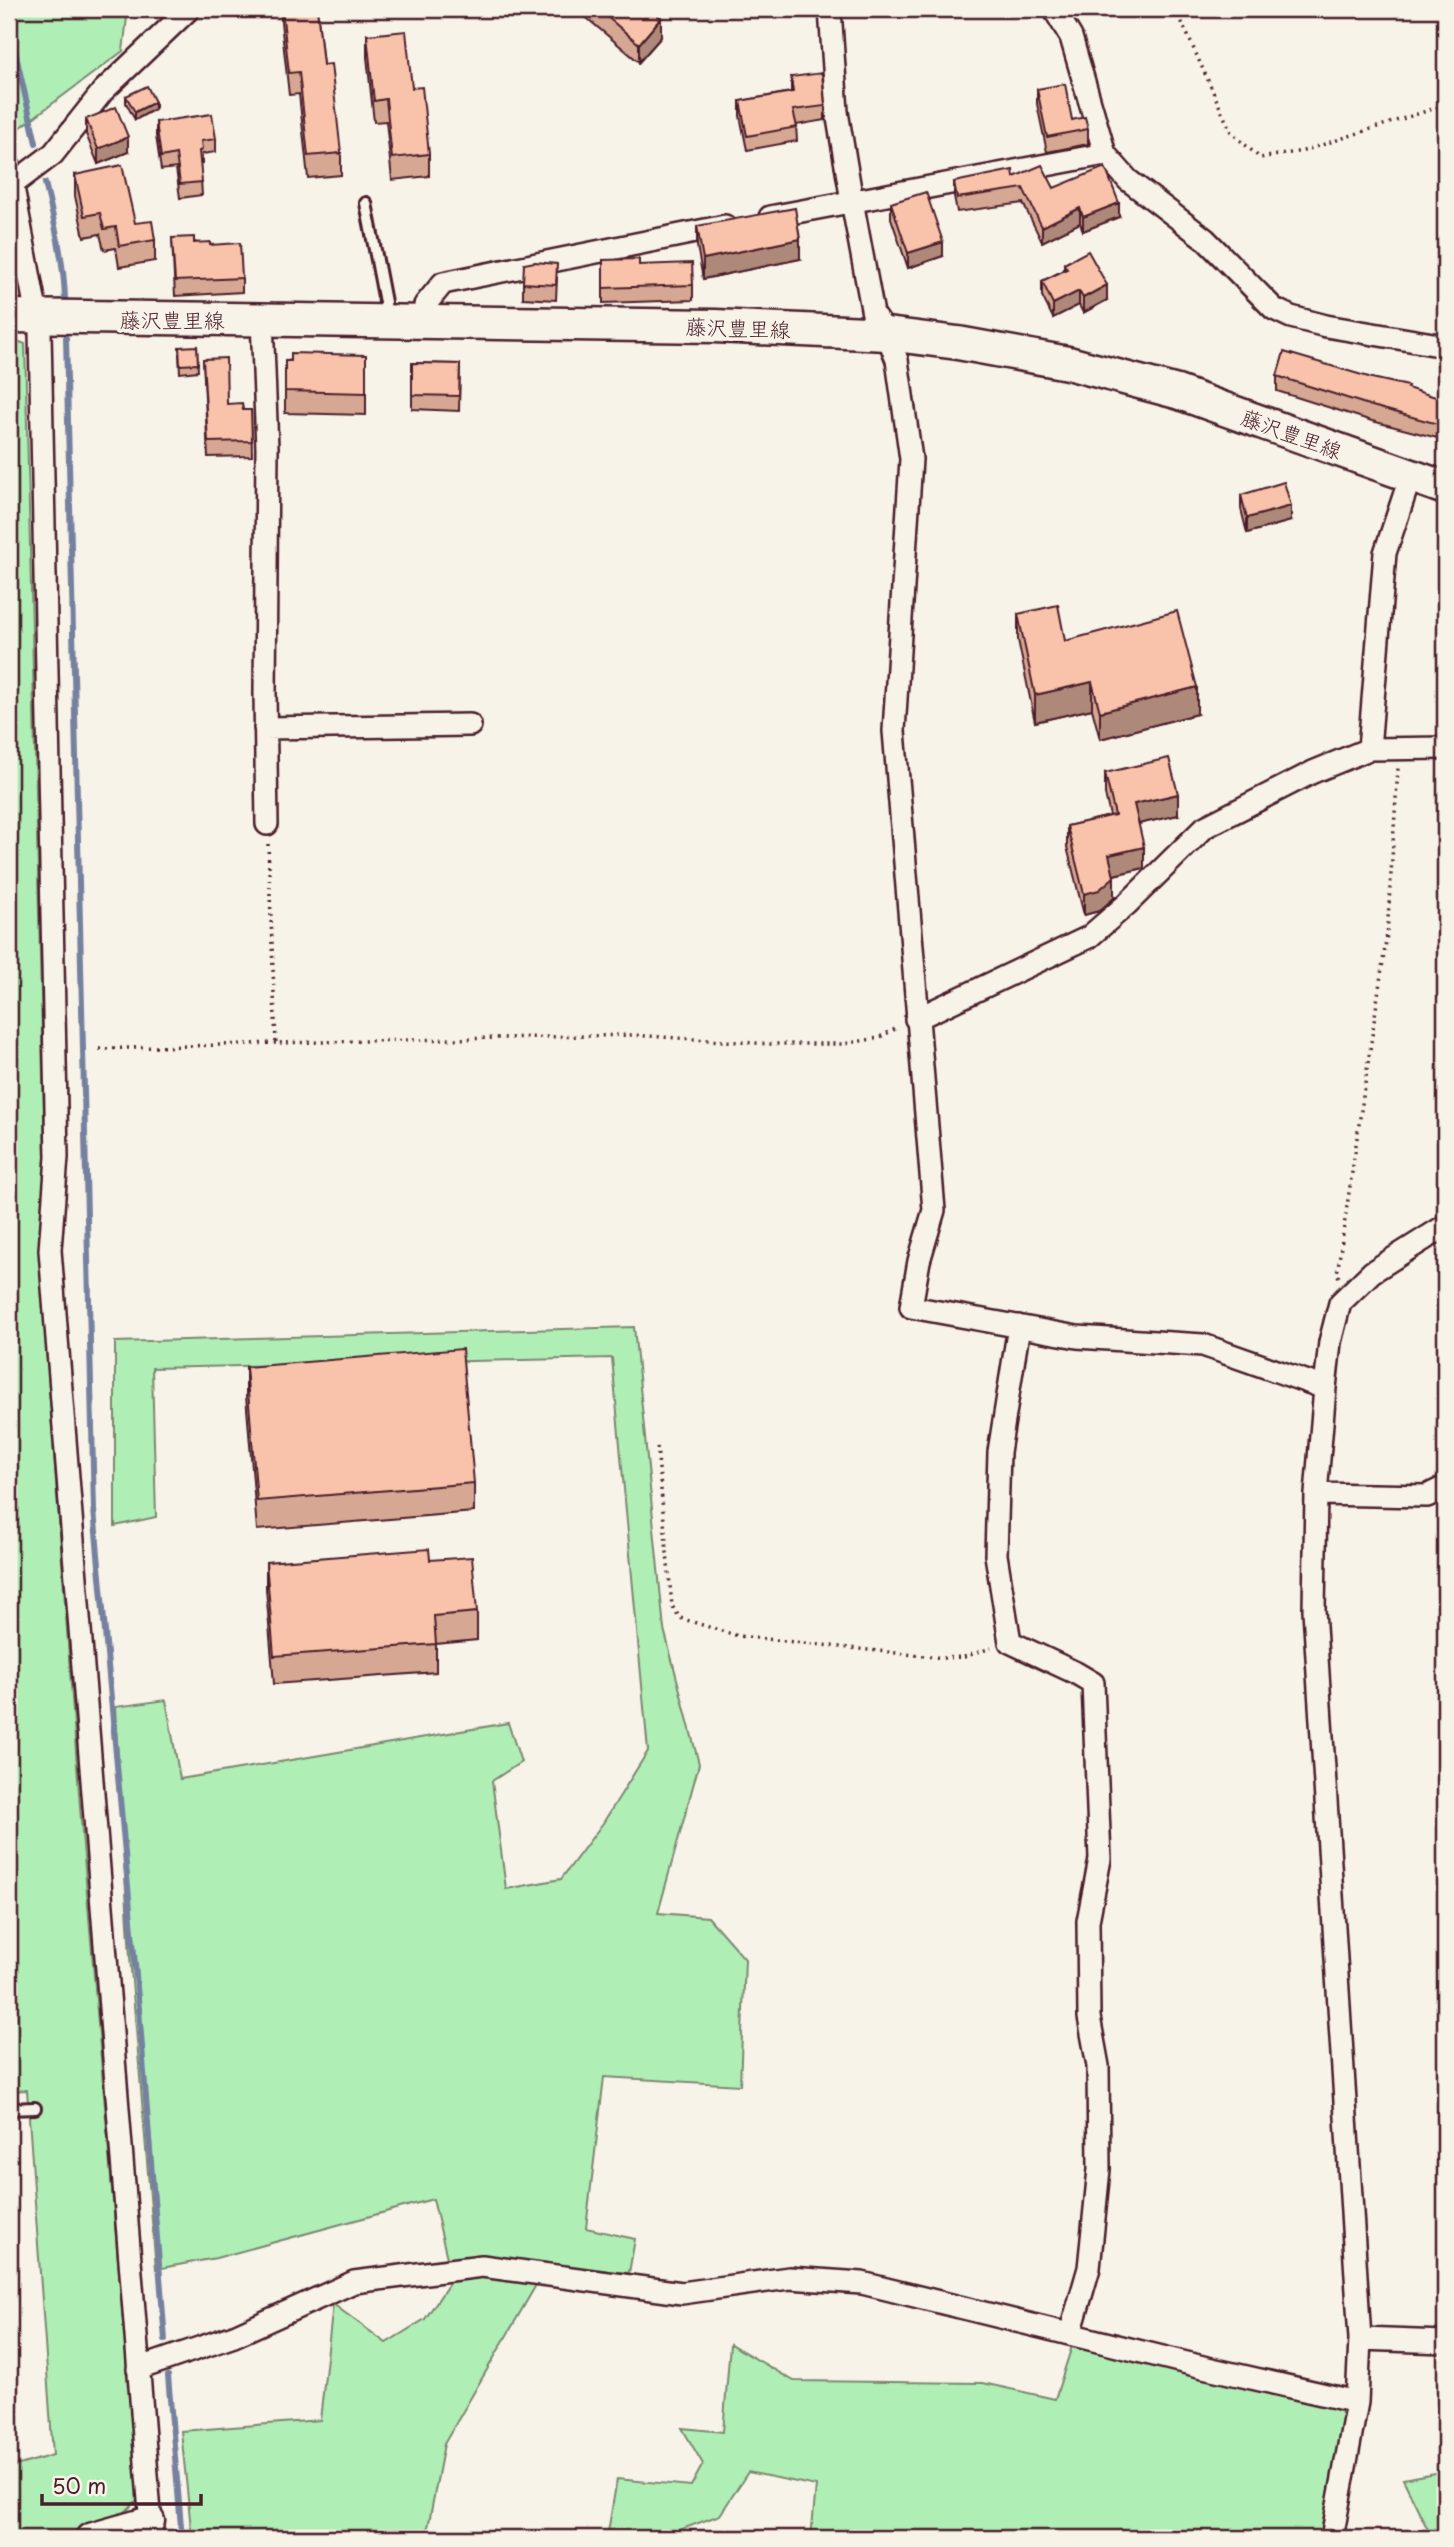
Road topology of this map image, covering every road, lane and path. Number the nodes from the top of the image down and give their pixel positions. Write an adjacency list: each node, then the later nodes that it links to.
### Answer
1 (189, 9): 7 (street)
2 (830, 9): 8 (street)
3 (1054, 9): 6 (street)
4 (1176, 9): 5 (path)
5 (1445, 105)
6 (1105, 154): 8 (street); 15 (street)
7 (11, 175): 10 (street)
8 (852, 201): 13 (street); 14 (street)
9 (366, 203): 12 (lane)
10 (23, 316): 11 (main road, 藤沢豊里線); 40 (street)
11 (262, 319): 12 (main road, 藤沢豊里線); 19 (street)
12 (386, 321): 13 (main road, 藤沢豊里線)
13 (426, 322): 14 (main road, 藤沢豊里線)
14 (887, 334): 16 (main road, 藤沢豊里線); 24 (street)
15 (1445, 345)
16 (1411, 475): 17 (main road, 藤沢豊里線); 21 (street)
17 (1445, 488)
18 (470, 725): 19 (street)
19 (265, 728): 23 (street)
20 (1445, 748): 22 (street)
21 (1369, 749): 22 (street); 24 (street)
22 (1399, 749): 28 (path)
23 (267, 824): 25 (path)
24 (916, 1019): 25 (path); 29 (street)
25 (276, 1043): 26 (path)
26 (99, 1049)
27 (1445, 1226): 28 (street)
28 (1351, 1292): 30 (street)
29 (1019, 1326): 30 (street); 34 (street)
30 (1325, 1388): 33 (street)
31 (657, 1447): 34 (path)
32 (1445, 1487): 33 (street)
33 (1316, 1494): 38 (street)
34 (1010, 1642): 37 (street)
35 (36, 2108): 36 (lane)
36 (9, 2109)
37 (1070, 2334): 40 (street); 41 (street)
38 (1360, 2339): 39 (street); 41 (street)
39 (1445, 2342)
40 (138, 2369): 42 (street)
41 (1357, 2402): 44 (street)
42 (151, 2530): 43 (street)
43 (90, 2538)
44 (1332, 2538)

